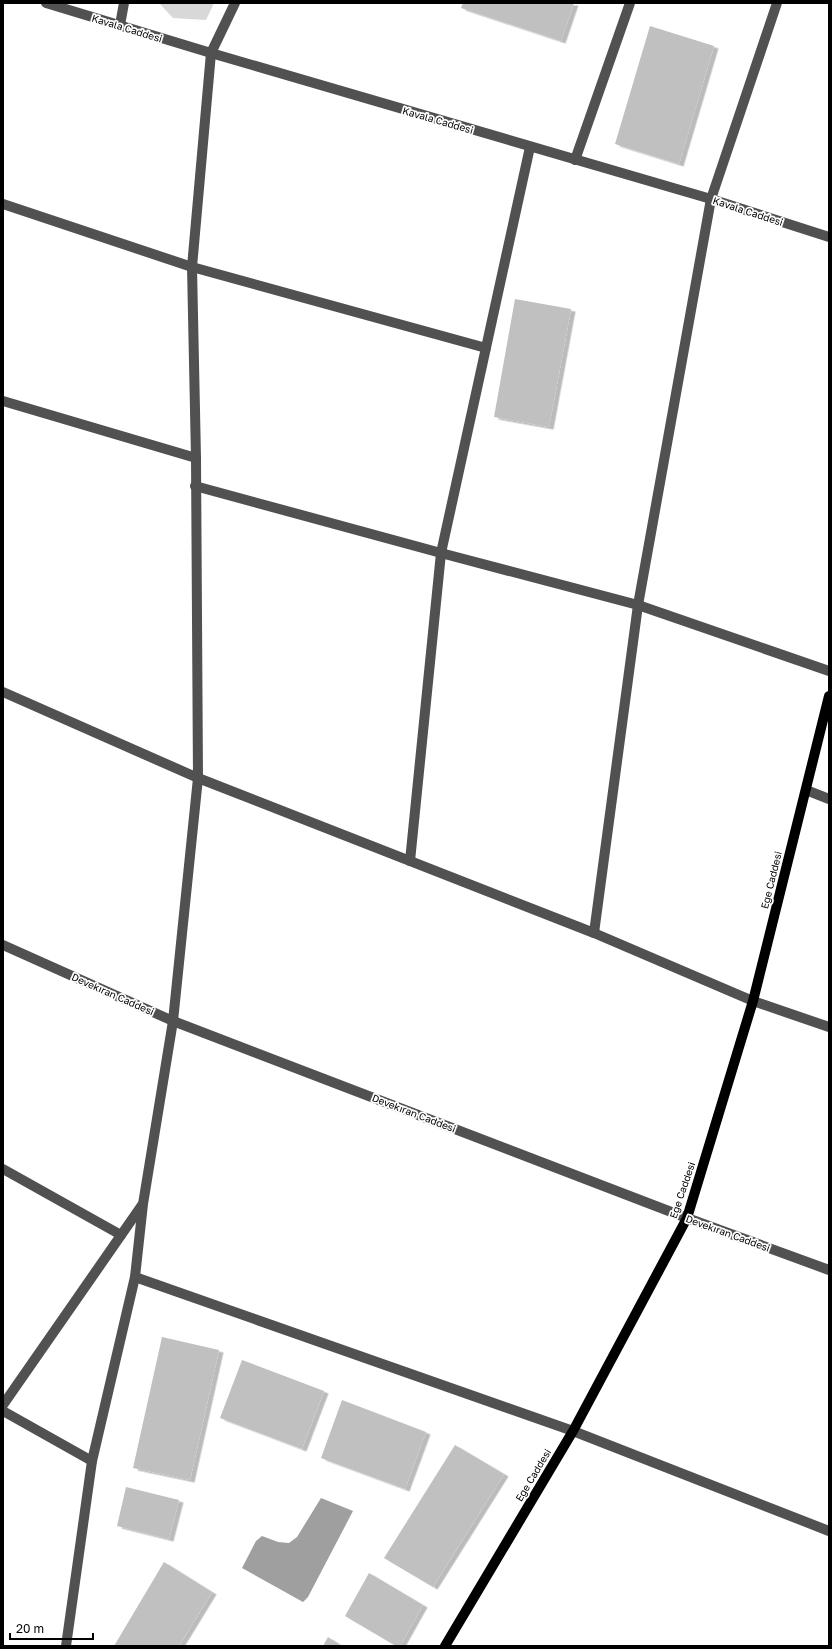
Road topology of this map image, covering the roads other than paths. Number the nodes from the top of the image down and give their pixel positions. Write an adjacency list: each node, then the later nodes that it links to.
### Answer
1 (46, 3): 6 (street, Kavala Caddesi)
2 (124, 3): 6 (street)
3 (236, 3): 7 (street)
4 (630, 3): 9 (street)
5 (777, 3): 10 (street)
6 (120, 25): 7 (street, Kavala Caddesi)
7 (211, 53): 8 (street, Kavala Caddesi); 13 (street)
8 (530, 147): 9 (street, Kavala Caddesi); 14 (street)
9 (575, 160): 10 (street, Kavala Caddesi)
10 (711, 199): 12 (street, Kavala Caddesi); 19 (street)
11 (3, 204): 13 (street)
12 (829, 237)
13 (192, 267): 14 (street); 16 (street)
14 (486, 348): 18 (street)
15 (3, 401): 16 (street)
16 (196, 458): 17 (street)
17 (196, 486): 18 (street); 23 (street)
18 (441, 553): 19 (street); 26 (street)
19 (638, 605): 20 (street); 27 (street)
20 (829, 671)
21 (3, 692): 23 (street)
22 (828, 701): 24 (main road, Ege Caddesi)
23 (198, 778): 26 (street); 30 (street)
24 (806, 790): 25 (street); 29 (main road, Ege Caddesi)
25 (829, 799)
26 (410, 861): 27 (street)
27 (594, 933): 29 (street)
28 (3, 945): 30 (street, Devekıran Caddesi)
29 (753, 1001): 31 (street); 34 (main road, Ege Caddesi)
30 (173, 1021): 33 (street); 34 (street, Devekıran Caddesi)
31 (829, 1027)
32 (3, 1169): 35 (street)
33 (143, 1204): 35 (street); 37 (street)
34 (687, 1218): 36 (street, Devekıran Caddesi); 40 (main road, Ege Caddesi)
35 (122, 1235): 38 (street)
36 (829, 1270)
37 (135, 1276): 40 (street); 41 (street)
38 (3, 1405)
39 (3, 1411): 41 (street)
40 (573, 1431): 42 (street); 44 (main road, Ege Caddesi)
41 (92, 1461): 43 (street)
42 (829, 1531)
43 (66, 1646)
44 (444, 1646)

